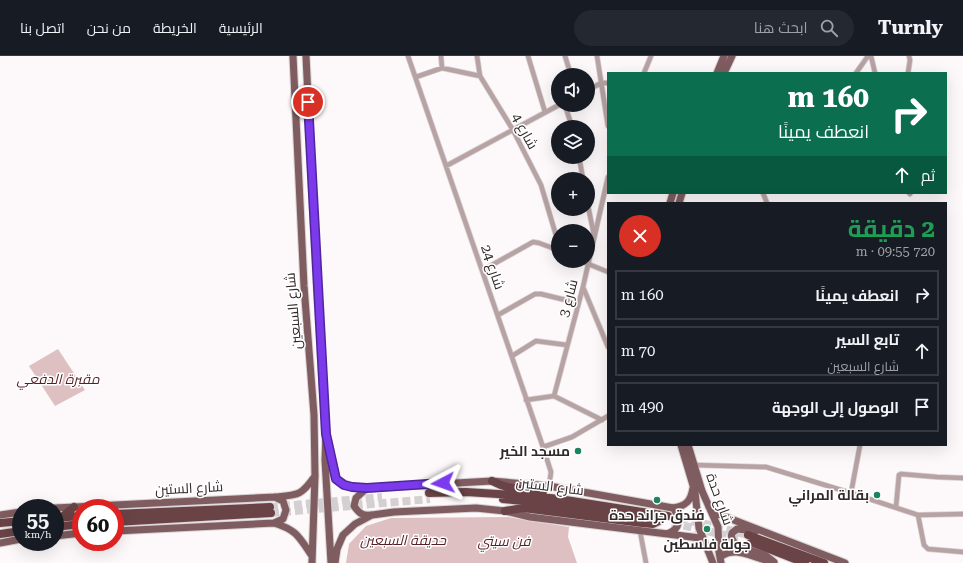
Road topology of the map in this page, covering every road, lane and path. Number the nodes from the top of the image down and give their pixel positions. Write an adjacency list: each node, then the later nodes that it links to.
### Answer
1 (293, 56): 41 (main road, شارع السبعين)
2 (306, 56): 40 (main road, شارع السبعين)
3 (408, 56): 23 (street, شارع 24)
4 (441, 56): 14 (street)
5 (477, 56): 22 (street, شارع 4)
6 (528, 56): 28 (street)
7 (565, 56): 15 (street)
8 (597, 56): 24 (street)
9 (651, 56): 16 (street)
10 (724, 56): 17 (main road)
11 (732, 56): 18 (main road)
12 (870, 56): 19 (street); 20 (street)
13 (909, 56): 21 (street)
14 (442, 68): 22 (street); 23 (street)
15 (569, 68)
16 (644, 72)
17 (717, 72)
18 (724, 72)
19 (857, 72)
20 (875, 72)
21 (908, 72)
22 (480, 76): 30 (street, شارع 4)
23 (416, 77): 31 (street, شارع 24)
24 (601, 83): 25 (street); 26 (street); 29 (street)
25 (607, 83)
26 (595, 86)
27 (551, 109): 28 (street)
28 (545, 112): 30 (street)
29 (607, 120)
30 (513, 130): 31 (street); 33 (street, شارع 4)
31 (446, 166): 38 (street, شارع 24)
32 (607, 181): 34 (street, شارع 3)
33 (553, 224)
34 (595, 235)
35 (551, 247): 38 (street)
36 (595, 267): 39 (street)
37 (587, 268): 42 (street, شارع 3)
38 (483, 270): 46 (street, شارع 24)
39 (607, 272)
40 (317, 285): 41 (main road); 44 (main road, شارع السبعين)
41 (304, 286): 45 (main road, شارع السبعين)
42 (583, 287): 43 (street, شارع 3); 48 (street)
43 (578, 303): 46 (street); 47 (street, شارع 3)
44 (319, 310): 45 (main road); 54 (main road, شارع السبعين)
45 (305, 311): 60 (main road, شارع السبعين)
46 (498, 314): 49 (street, شارع 24)
47 (567, 345): 49 (street); 50 (street, شارع 3)
48 (607, 345)
49 (512, 356): 51 (street, شارع 24)
50 (554, 396): 51 (street); 53 (street)
51 (526, 400): 58 (street, شارع 24)
52 (607, 417): 53 (street)
53 (602, 420): 58 (street)
54 (326, 434): 64 (main road); 98 (main road, شارع السبعين)
55 (681, 446): 65 (main road, شارع حدة)
56 (688, 446): 59 (main road, شارع حدة)
57 (860, 446): 66 (street)
58 (543, 447): 63 (street, شارع 24)
59 (694, 464): 66 (street); 70 (main road, شارع حدة)
60 (315, 476): 68 (main road, شارع الستين); 95 (main road, شارع السبعين)
61 (963, 478): 72 (street)
62 (492, 481): 63 (main road); 64 (main road); 80 (highway)
63 (548, 486): 71 (main road)
64 (367, 488): 78 (main road)
65 (693, 488): 71 (main road); 92 (main road, شارع حدة)
66 (851, 493): 72 (street)
67 (430, 496): 80 (highway, شارع الستين)
68 (274, 497): 69 (main road, شارع الستين); 84 (main road)
69 (124, 504)
70 (709, 507): 87 (main road); 96 (main road, شارع حدة)
71 (673, 508): 90 (main road)
72 (896, 508): 79 (street)
73 (505, 511): 78 (main road); 80 (highway); 86 (main road)
74 (12, 513): 77 (main road)
75 (124, 514): 81 (highway, شارع الستين)
76 (963, 514): 79 (street)
77 (0, 515)
78 (372, 515): 99 (main road)
79 (918, 515): 94 (street)
80 (664, 518)
81 (124, 521)
82 (12, 522): 83 (highway)
83 (0, 523)
84 (274, 523): 85 (main road); 95 (main road)
85 (124, 531)
86 (640, 531): 90 (main road); 100 (street)
87 (762, 531): 97 (main road); 104 (main road)
88 (12, 532): 89 (highway)
89 (0, 534)
90 (667, 534): 92 (main road)
91 (12, 541): 93 (main road)
92 (703, 541): 101 (main road, شارع حدة)
93 (0, 543)
94 (963, 552)
95 (312, 559)
96 (720, 560): 97 (main road)
97 (776, 562)
98 (331, 563)
99 (335, 563)
100 (646, 563)
101 (713, 563)
102 (804, 563): 103 (highway)
103 (824, 563)
104 (845, 563)

